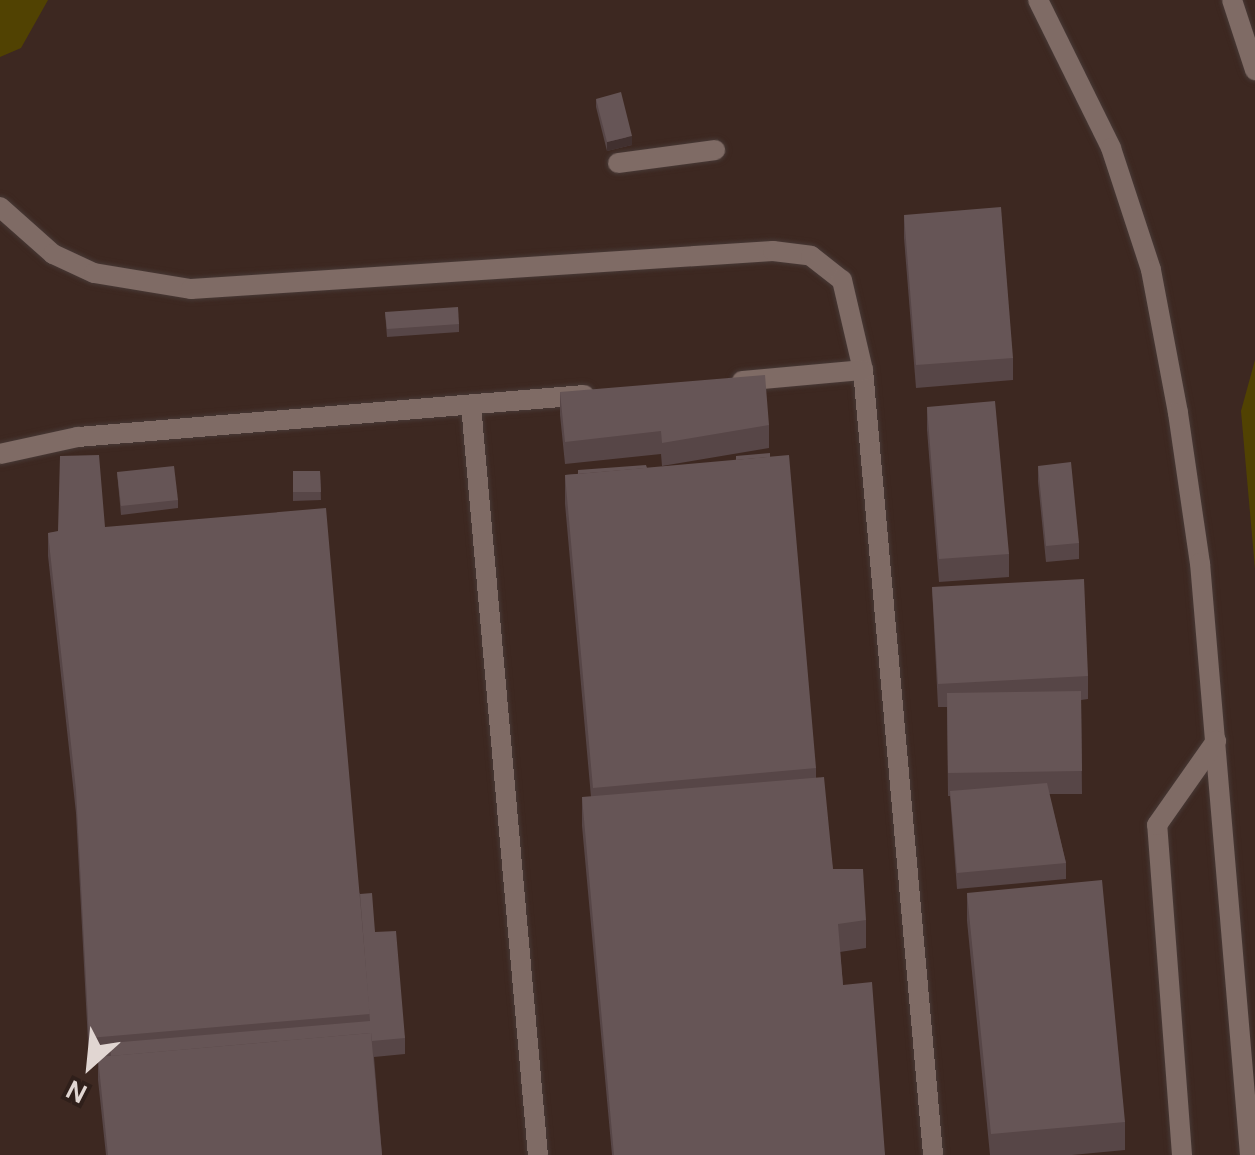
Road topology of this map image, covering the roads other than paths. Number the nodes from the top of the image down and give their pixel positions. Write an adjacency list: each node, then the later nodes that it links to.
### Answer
1 (1038, 0): 12 (lane)
2 (1232, 0): 3 (lane)
3 (1255, 70)
4 (716, 150): 5 (lane)
5 (618, 163)
6 (0, 207): 7 (lane)
7 (863, 370): 8 (lane); 14 (lane)
8 (726, 382)
9 (608, 393): 10 (lane)
10 (472, 405): 11 (lane); 13 (lane)
11 (0, 454)
12 (1216, 742): 15 (lane); 16 (lane)
13 (538, 1155)
14 (933, 1155)
15 (1182, 1155)
16 (1250, 1155)

